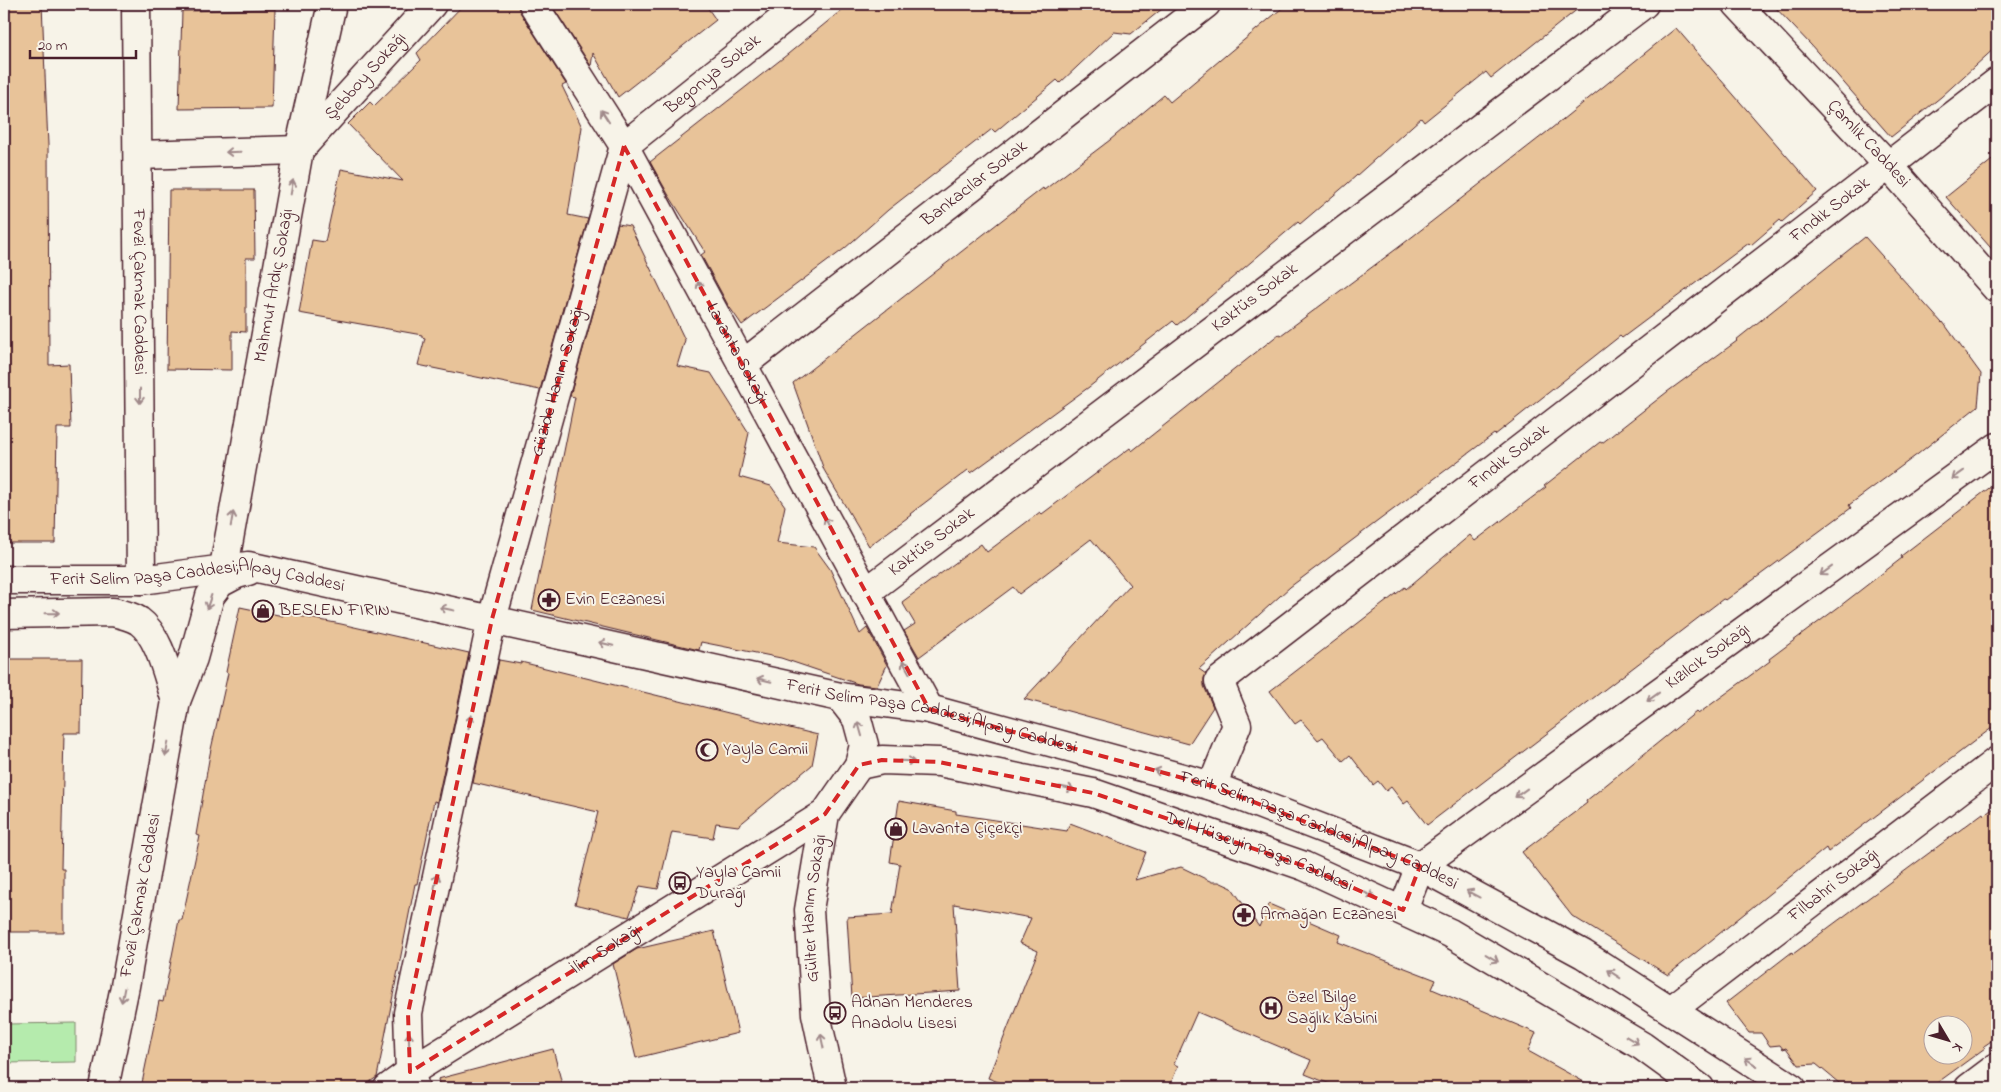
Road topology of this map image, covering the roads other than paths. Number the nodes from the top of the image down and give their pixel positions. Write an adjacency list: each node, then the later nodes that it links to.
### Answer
1 (136, 4): 12 (street, Fevzi Çakmak Caddesi)
2 (332, 4): 11 (street, Mahmut Ardıç Sokağı)
3 (432, 4): 11 (street, Şebboy Sokağı)
4 (533, 4): 10 (street, Lavanta Sokağı, one-way to 4)
5 (802, 4): 10 (street, Begonya Sokak)
6 (1206, 4): 15 (street, Bankacılar Sokak)
7 (1644, 4): 21 (street, Kaktüs Sokak)
8 (1736, 4): 13 (street, Çamlık Caddesi)
9 (1997, 82): 13 (street)
10 (624, 146): 15 (street, Lavanta Sokağı, one-way to 10); 23 (street, Güzide Hanım Sokağı)
11 (299, 150): 12 (street, one-way to 12); 17 (street, Mahmut Ardıç Sokağı, one-way to 11)
12 (138, 155): 20 (street, Fevzi Çakmak Caddesi, one-way to 20)
13 (1889, 166): 14 (street, Çamlık Caddesi); 29 (street, Fındık Sokak)
14 (1997, 289)
15 (742, 365): 21 (street, Lavanta Sokağı, one-way to 15)
16 (1997, 447): 31 (street, Kızılcık Sokağı, one-way to 31)
17 (224, 567): 18 (street, Ferit Selim Paşa Caddesi;Alpay Caddesi); 20 (street, Ferit Selim Paşa Caddesi;Alpay Caddesi)
18 (261, 568): 23 (street, Ferit Selim Paşa Caddesi;Alpay Caddesi, one-way to 18); 25 (street, Fevzi Çakmak Caddesi, one-way to 25)
19 (4, 580): 20 (street, Ferit Selim Paşa Caddesi;Alpay Caddesi)
20 (141, 580)
21 (865, 593): 26 (street, Lavanta Sokağı, one-way to 21)
22 (4, 614): 25 (street, one-way to 25)
23 (492, 619): 24 (street, Ferit Selim Paşa Caddesi;Alpay Caddesi, one-way to 23); 35 (street, Güzide Hanım Sokağı, one-way to 23)
24 (840, 697): 26 (street, Ferit Selim Paşa Caddesi;Alpay Caddesi); 28 (street, one-way to 24)
25 (176, 701): 36 (street, Fevzi Çakmak Caddesi, one-way to 36)
26 (929, 709): 29 (street, Ferit Selim Paşa Caddesi;Alpay Caddesi, one-way to 26)
27 (1997, 761): 33 (street, Filbahri Sokağı)
28 (859, 765): 30 (street, Gülter Hanım Sokağı); 32 (street, Deli Hüseyin Paşa Caddesi, one-way to 32)
29 (1212, 786): 31 (street, Ferit Selim Paşa Caddesi;Alpay Caddesi)
30 (825, 814): 35 (street, İlim Sokağı); 38 (street, Gülter Hanım Sokağı, one-way to 30)
31 (1420, 866): 32 (street); 33 (street, Ferit Selim Paşa Caddesi;Alpay Caddesi, one-way to 31)
32 (1403, 910): 39 (street, Deli Hüseyin Paşa Caddesi, one-way to 39)
33 (1671, 1010): 40 (street, Ferit Selim Paşa Caddesi;Alpay Caddesi, one-way to 33)
34 (1997, 1067): 41 (street)
35 (412, 1080): 37 (street, İlim Sokağı)
36 (104, 1088)
37 (388, 1088)
38 (832, 1088)
39 (1700, 1088)
40 (1792, 1088)
41 (1969, 1088)

